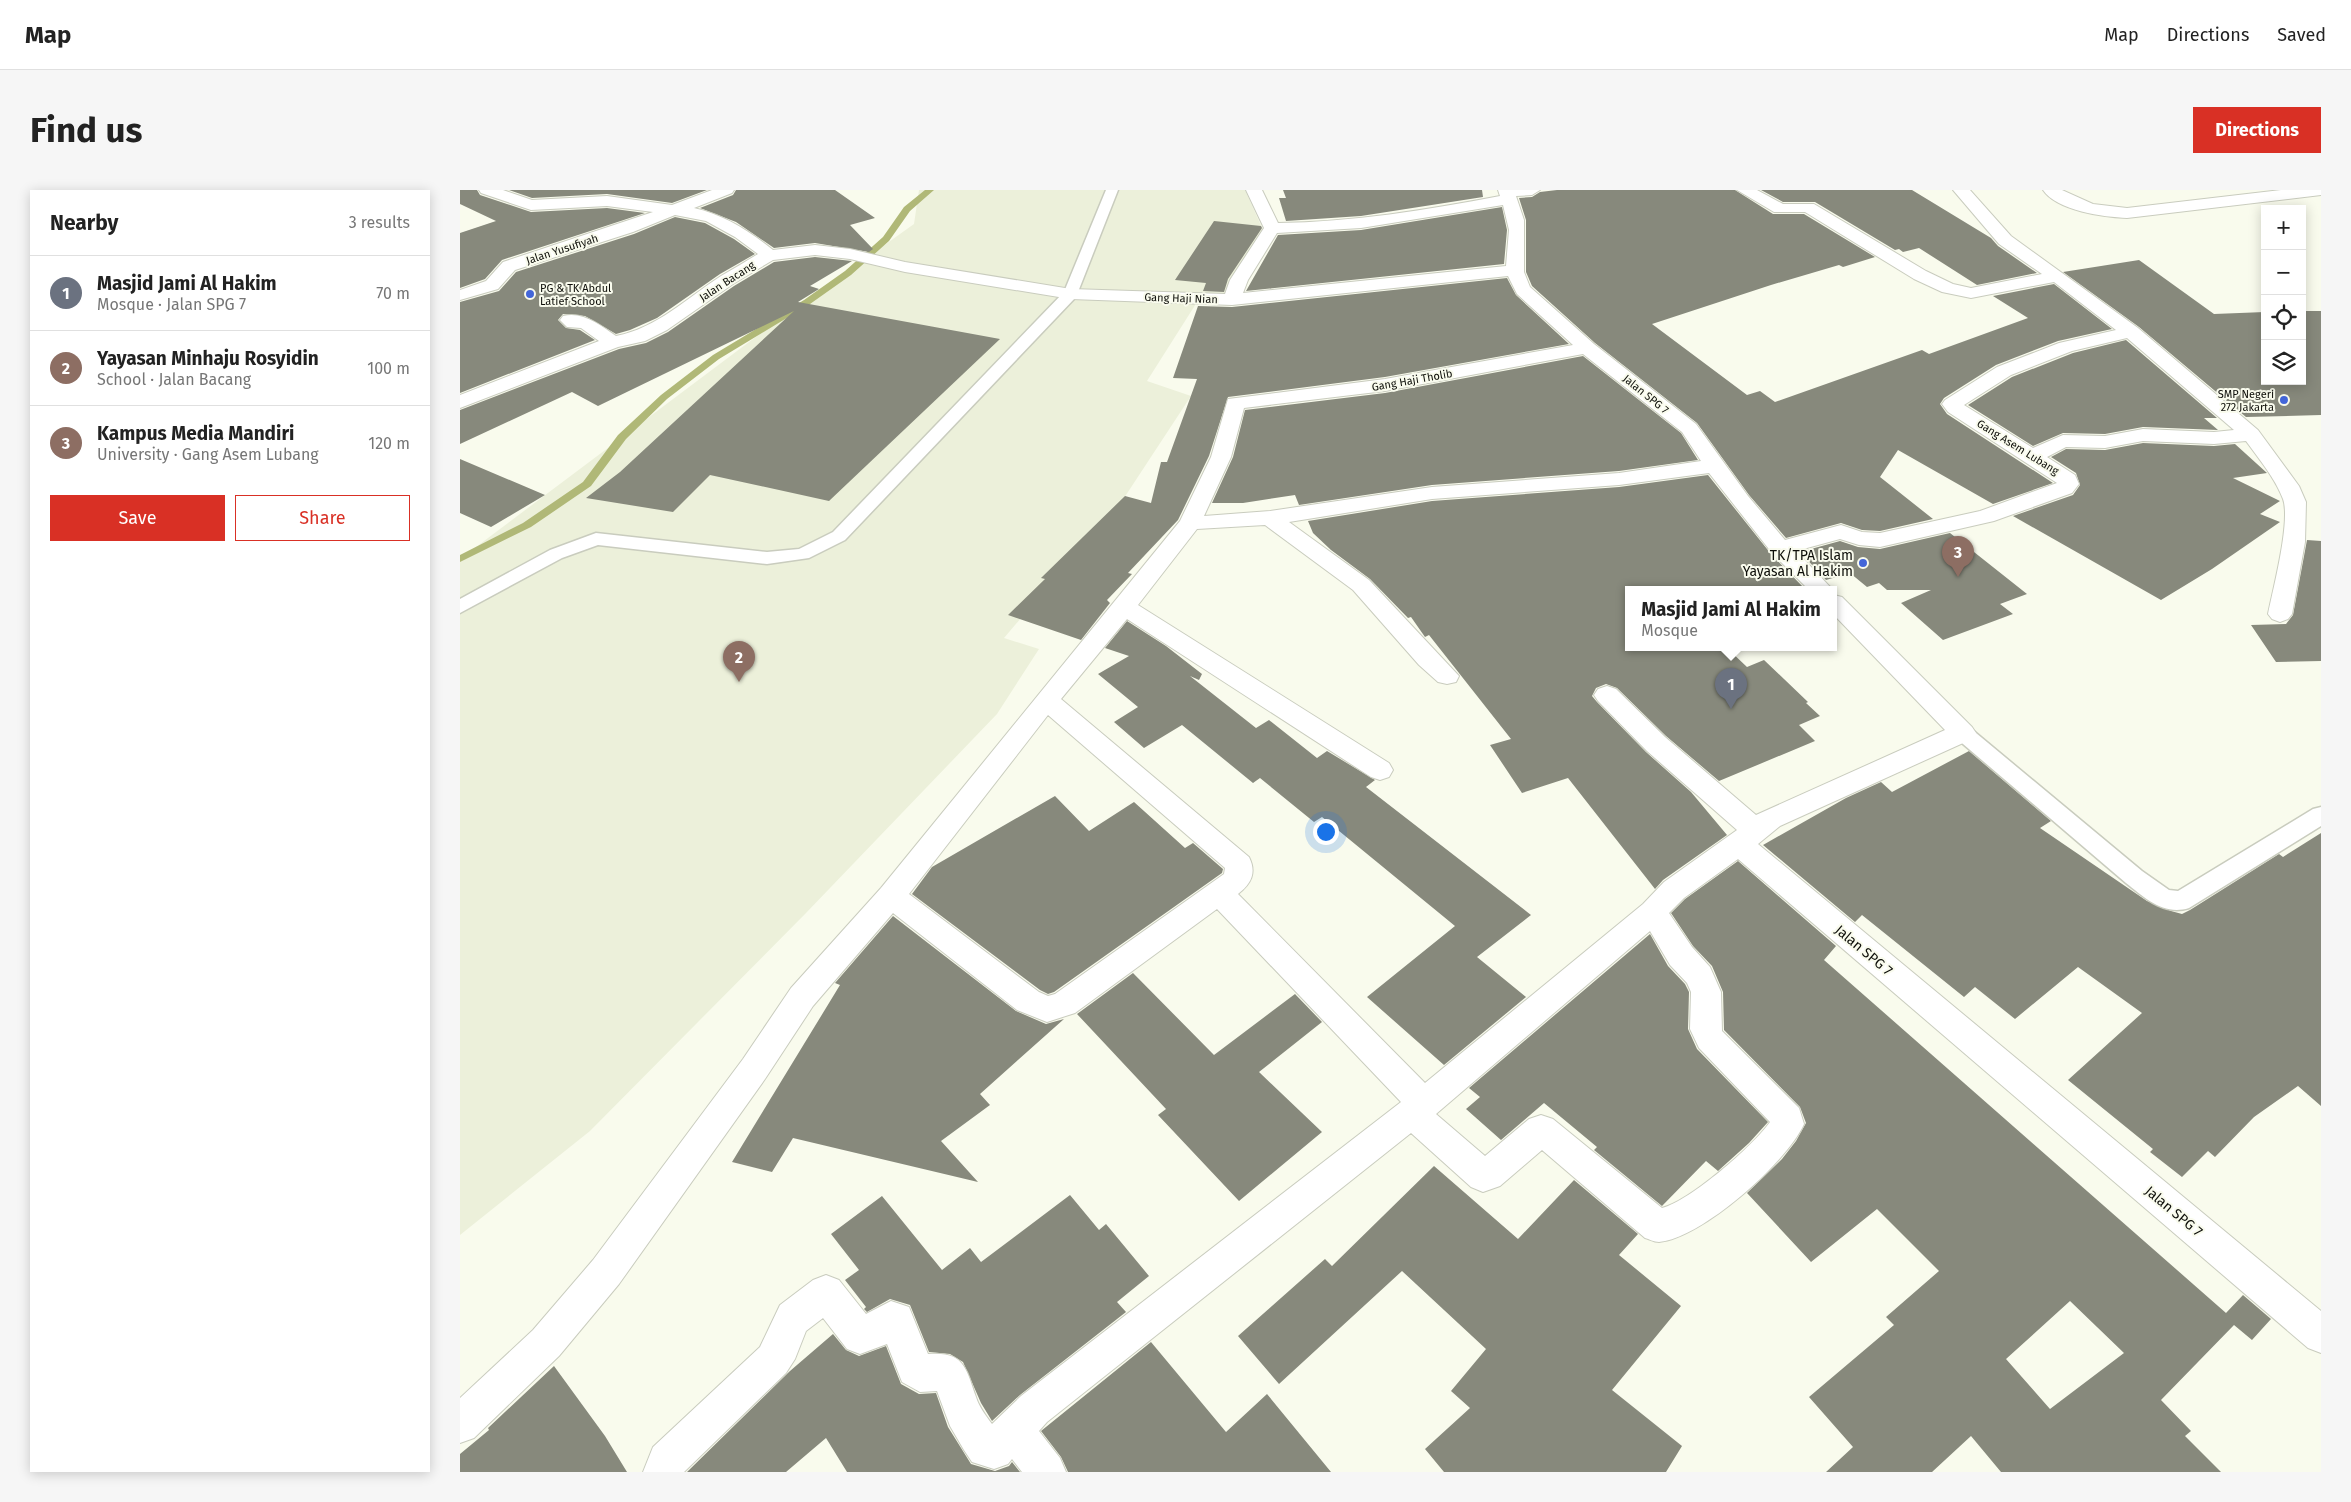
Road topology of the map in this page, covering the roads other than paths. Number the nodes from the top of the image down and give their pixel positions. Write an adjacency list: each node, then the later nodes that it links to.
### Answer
1 (487, 190): 11 (street)
2 (726, 190): 11 (street, Jalan Yusufiyah)
3 (1112, 190): 17 (lane)
4 (1254, 190): 12 (street)
5 (1532, 190): 10 (street)
6 (1745, 190): 16 (street)
7 (1961, 190): 16 (street)
8 (2051, 190): 9 (street)
9 (2321, 190)
10 (1507, 194): 12 (street); 15 (street, Jalan SPG 7)
11 (671, 211): 14 (street); 18 (street, Jalan Yusufiyah)
12 (1272, 228): 19 (street)
13 (850, 254): 14 (street, Jalan Bacang); 17 (street, Gang Haji Nian)
14 (769, 255): 22 (street, Jalan Bacang)
15 (1514, 270): 19 (street, Gang Haji Nian); 23 (street, Jalan SPG 7)
16 (2057, 276): 21 (street)
17 (1071, 294): 19 (street, Gang Haji Nian); 34 (lane)
18 (460, 296)
19 (1232, 300)
20 (569, 320): 22 (street)
21 (2131, 332): 25 (street); 26 (street, Gang Asem Lubang)
22 (613, 342): 24 (street, Jalan Bacang)
23 (1587, 348): 27 (street, Jalan SPG 7); 29 (street, Gang Haji Tholib)
24 (460, 402)
25 (2251, 434): 26 (street); 35 (street)
26 (2033, 456): 30 (street, Gang Asem Lubang)
27 (1714, 466): 28 (street); 30 (street, Jalan SPG 7)
28 (1270, 518): 29 (street); 36 (street)
29 (1190, 523): 33 (street)
30 (1780, 548): 31 (street, Jalan SPG 7)
31 (1818, 586)
32 (1837, 605): 39 (street)
33 (1124, 607): 38 (street); 40 (street)
34 (460, 608)
35 (2280, 614)
36 (1447, 676)
37 (1607, 695): 42 (street, Jalan SPG 7)
38 (1046, 700): 43 (street); 44 (street)
39 (1963, 733): 41 (lane); 42 (street)
40 (1380, 770)
41 (2321, 815)
42 (1748, 836): 45 (street); 47 (street, Jalan SPG 7)
43 (1219, 893): 44 (street); 46 (street)
44 (891, 896): 48 (street)
45 (1653, 912): 46 (street); 46 (street)
46 (1418, 1108): 49 (street)
47 (2321, 1335)
48 (460, 1424)
49 (1014, 1429): 50 (street); 51 (street)
50 (662, 1472)
51 (1046, 1472)

